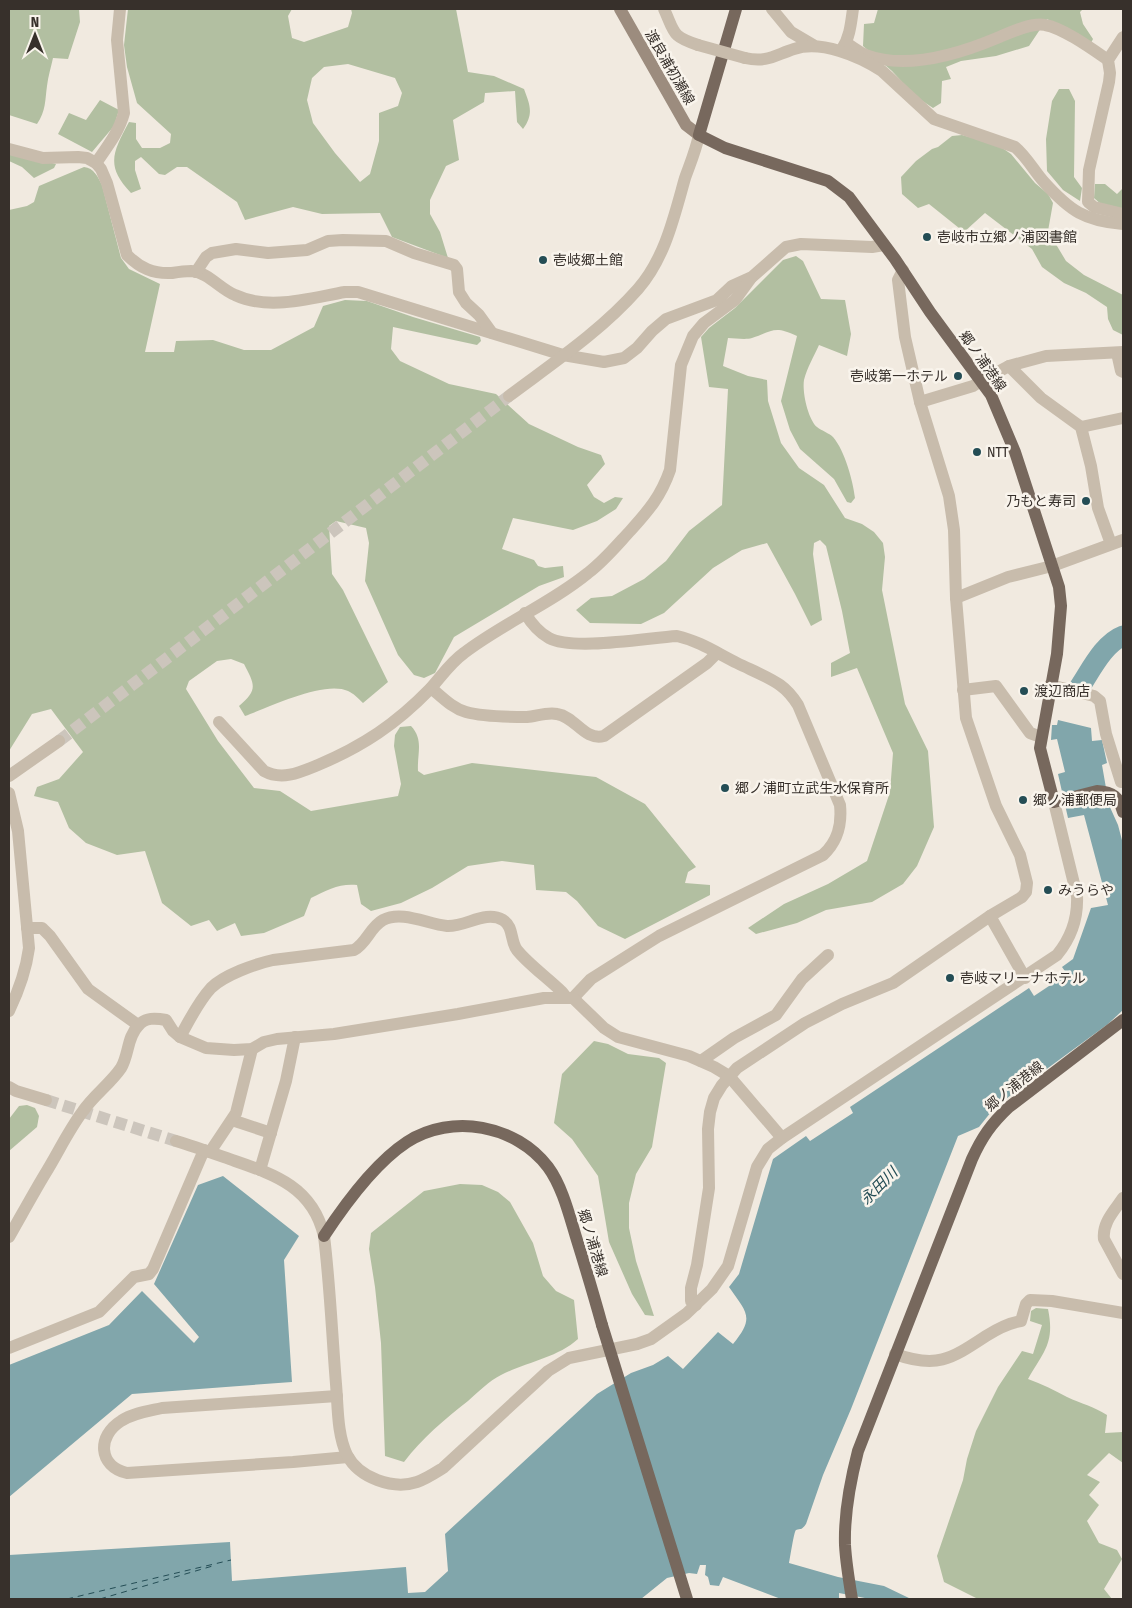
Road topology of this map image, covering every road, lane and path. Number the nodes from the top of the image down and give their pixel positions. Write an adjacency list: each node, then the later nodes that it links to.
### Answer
1 (120, 9): 13 (street)
2 (620, 9): 11 (main road, 渡良浦初瀬線)
3 (736, 9): 11 (main road)
4 (772, 9): 8 (street)
5 (853, 9): 9 (street)
6 (668, 11): 8 (street, bridge)
7 (1123, 37): 10 (street)
8 (812, 45): 9 (street)
9 (844, 47): 10 (street); 15 (street)
10 (1108, 60): 14 (street)
11 (699, 135): 16 (main road, 郷ノ浦港線); 22 (street)
12 (9, 149): 13 (street)
13 (96, 163): 18 (street)
14 (1123, 214)
15 (1123, 224)
16 (884, 245): 17 (main road, 郷ノ浦港線); 19 (street)
17 (903, 270): 25 (main road, 郷ノ浦港線); 27 (street)
18 (196, 272): 20 (street); 20 (street)
19 (752, 277): 22 (street); 33 (street)
20 (492, 333): 22 (street)
21 (1120, 353): 23 (street); 24 (street)
22 (563, 355): 26 (street)
23 (1009, 366): 25 (street); 29 (street)
24 (1123, 372)
25 (981, 381): 27 (street); 31 (main road, 郷ノ浦港線)
26 (509, 396)
27 (920, 402): 32 (street)
28 (1123, 418): 29 (street)
29 (1081, 427): 30 (street)
30 (1117, 542): 31 (street)
31 (1052, 566): 32 (street); 35 (main road, 郷ノ浦港線)
32 (956, 598): 37 (street)
33 (524, 613): 34 (street); 36 (street)
34 (717, 653): 36 (street); 51 (street)
35 (1050, 685): 39 (main road, 郷ノ浦港線); 42 (street)
36 (431, 688): 38 (street)
37 (963, 690): 39 (street); 47 (street)
38 (219, 722)
39 (1041, 737): 45 (main road, 郷ノ浦港線)
40 (59, 741): 41 (street)
41 (9, 776)
42 (1122, 782): 44 (street)
43 (9, 793): 48 (street)
44 (1111, 793): 45 (main road); 46 (main road)
45 (1058, 801): 50 (street)
46 (1123, 812)
47 (990, 916): 50 (street); 59 (street)
48 (27, 928): 52 (street); 54 (street)
49 (828, 954): 58 (street)
50 (1025, 978): 64 (street)
51 (569, 998): 55 (street); 56 (street); 58 (street)
52 (9, 1011)
53 (1123, 1020): 75 (main road, 郷ノ浦港線)
54 (138, 1025): 55 (street); 69 (street)
55 (180, 1037): 57 (street)
56 (295, 1037): 57 (street); 63 (street)
57 (252, 1048): 62 (street)
58 (702, 1061): 59 (street)
59 (729, 1076): 64 (street); 72 (street)
60 (9, 1087): 61 (street)
61 (46, 1100)
62 (232, 1120): 63 (street); 66 (street)
63 (270, 1133): 67 (street)
64 (782, 1138): 72 (street)
65 (176, 1141): 66 (street)
66 (207, 1151): 67 (street); 74 (street)
67 (260, 1170): 70 (street)
68 (1123, 1198): 71 (street)
69 (9, 1236)
70 (324, 1236): 76 (street); 78 (main road, 郷ノ浦港線, bridge)
71 (1123, 1274)
72 (696, 1305): 77 (street)
73 (1123, 1313): 75 (street)
74 (9, 1348)
75 (895, 1354): 79 (main road, 郷ノ浦港線)
76 (337, 1396): 77 (street); 77 (street)
77 (348, 1457)
78 (687, 1599)
79 (852, 1599)

